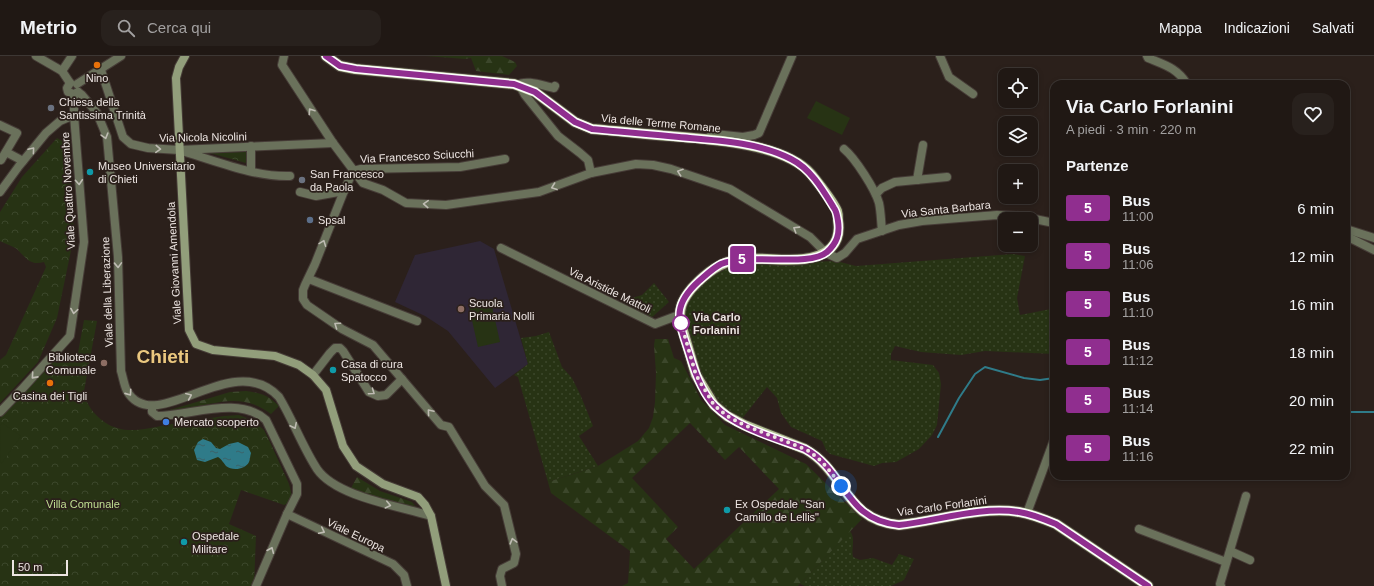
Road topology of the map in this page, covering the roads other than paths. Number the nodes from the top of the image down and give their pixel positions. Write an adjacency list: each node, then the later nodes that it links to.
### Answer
1 (36, 56): 11 (street)
2 (72, 56): 11 (street)
3 (121, 56): 10 (street)
4 (185, 56): 24 (main road, Viale Giovanni Amendola)
5 (284, 56): 20 (street, one-way to 5)
6 (326, 56): 14 (main road, Via delle Terme Romane)
7 (792, 56): 19 (street)
8 (940, 56): 16 (street)
9 (1147, 56): 13 (street)
10 (101, 70): 15 (street); 24 (street, Via Nicola Nicolini, one-way to 24)
11 (62, 71): 15 (street, Viale della Liberazione)
12 (528, 77): 14 (street, Via delle Terme Romane)
13 (1185, 80)
14 (519, 86): 19 (main road, Via delle Terme Romane); 31 (street)
15 (74, 88): 17 (street, Viale Quattro Novembre); 52 (street, Viale della Liberazione, one-way to 52)
16 (973, 94)
17 (74, 115): 28 (street, one-way to 17); 53 (street, Viale Quattro Novembre, one-way to 53)
18 (0, 125): 25 (street)
19 (706, 139): 46 (main road, Via delle Terme Romane)
20 (333, 143): 22 (street, Via Nicola Nicolini); 30 (street)
21 (923, 145): 34 (street)
22 (251, 146): 24 (street, Via Nicola Nicolini); 29 (street)
23 (844, 149): 38 (street)
24 (179, 150): 29 (street); 50 (main road, Viale Giovanni Amendola)
25 (6, 152): 26 (street); 28 (street)
26 (0, 159)
27 (505, 159): 30 (street, Via Francesco Sciucchi)
28 (23, 161): 36 (street)
29 (251, 171): 32 (street)
30 (353, 171): 31 (street, one-way to 30); 35 (street)
31 (591, 173): 46 (street, one-way to 31)
32 (290, 176)
33 (947, 177): 34 (street)
34 (917, 180): 38 (street)
35 (344, 191): 37 (street); 47 (street, one-way to 35)
36 (0, 192)
37 (300, 192)
38 (876, 194): 41 (street)
39 (1050, 222): 41 (street, Via Santa Barbara)
40 (1350, 230): 43 (street)
41 (882, 231): 46 (street, Via Santa Barbara)
42 (1350, 238): 45 (street)
43 (1374, 238)
44 (501, 248): 48 (street, Via Aristide Mattoli)
45 (1374, 250)
46 (826, 253): 48 (main road)
47 (309, 279): 49 (street); 51 (street, one-way to 47)
48 (679, 315): 56 (main road, Via Carlo Forlanini)
49 (417, 321)
50 (313, 375): 51 (street, one-way to 51); 58 (main road, Viale Giovanni Amendola)
51 (402, 379): 66 (street, one-way to 51)
52 (152, 406): 57 (street, Viale della Liberazione); 58 (street, one-way to 58)
53 (0, 412)
54 (1050, 451): 56 (street)
55 (1246, 496): 60 (street)
56 (1027, 513): 67 (main road, Via Carlo Forlanini)
57 (287, 514): 63 (street, one-way to 57); 64 (street, Viale Europa, one-way to 64)
58 (431, 516): 65 (main road)
59 (1139, 529): 62 (street)
60 (1230, 551): 61 (street); 62 (street)
61 (1250, 560)
62 (1226, 562): 68 (street)
63 (256, 586)
64 (407, 586)
65 (446, 586)
66 (502, 586)
67 (1148, 586)
68 (1221, 586)

